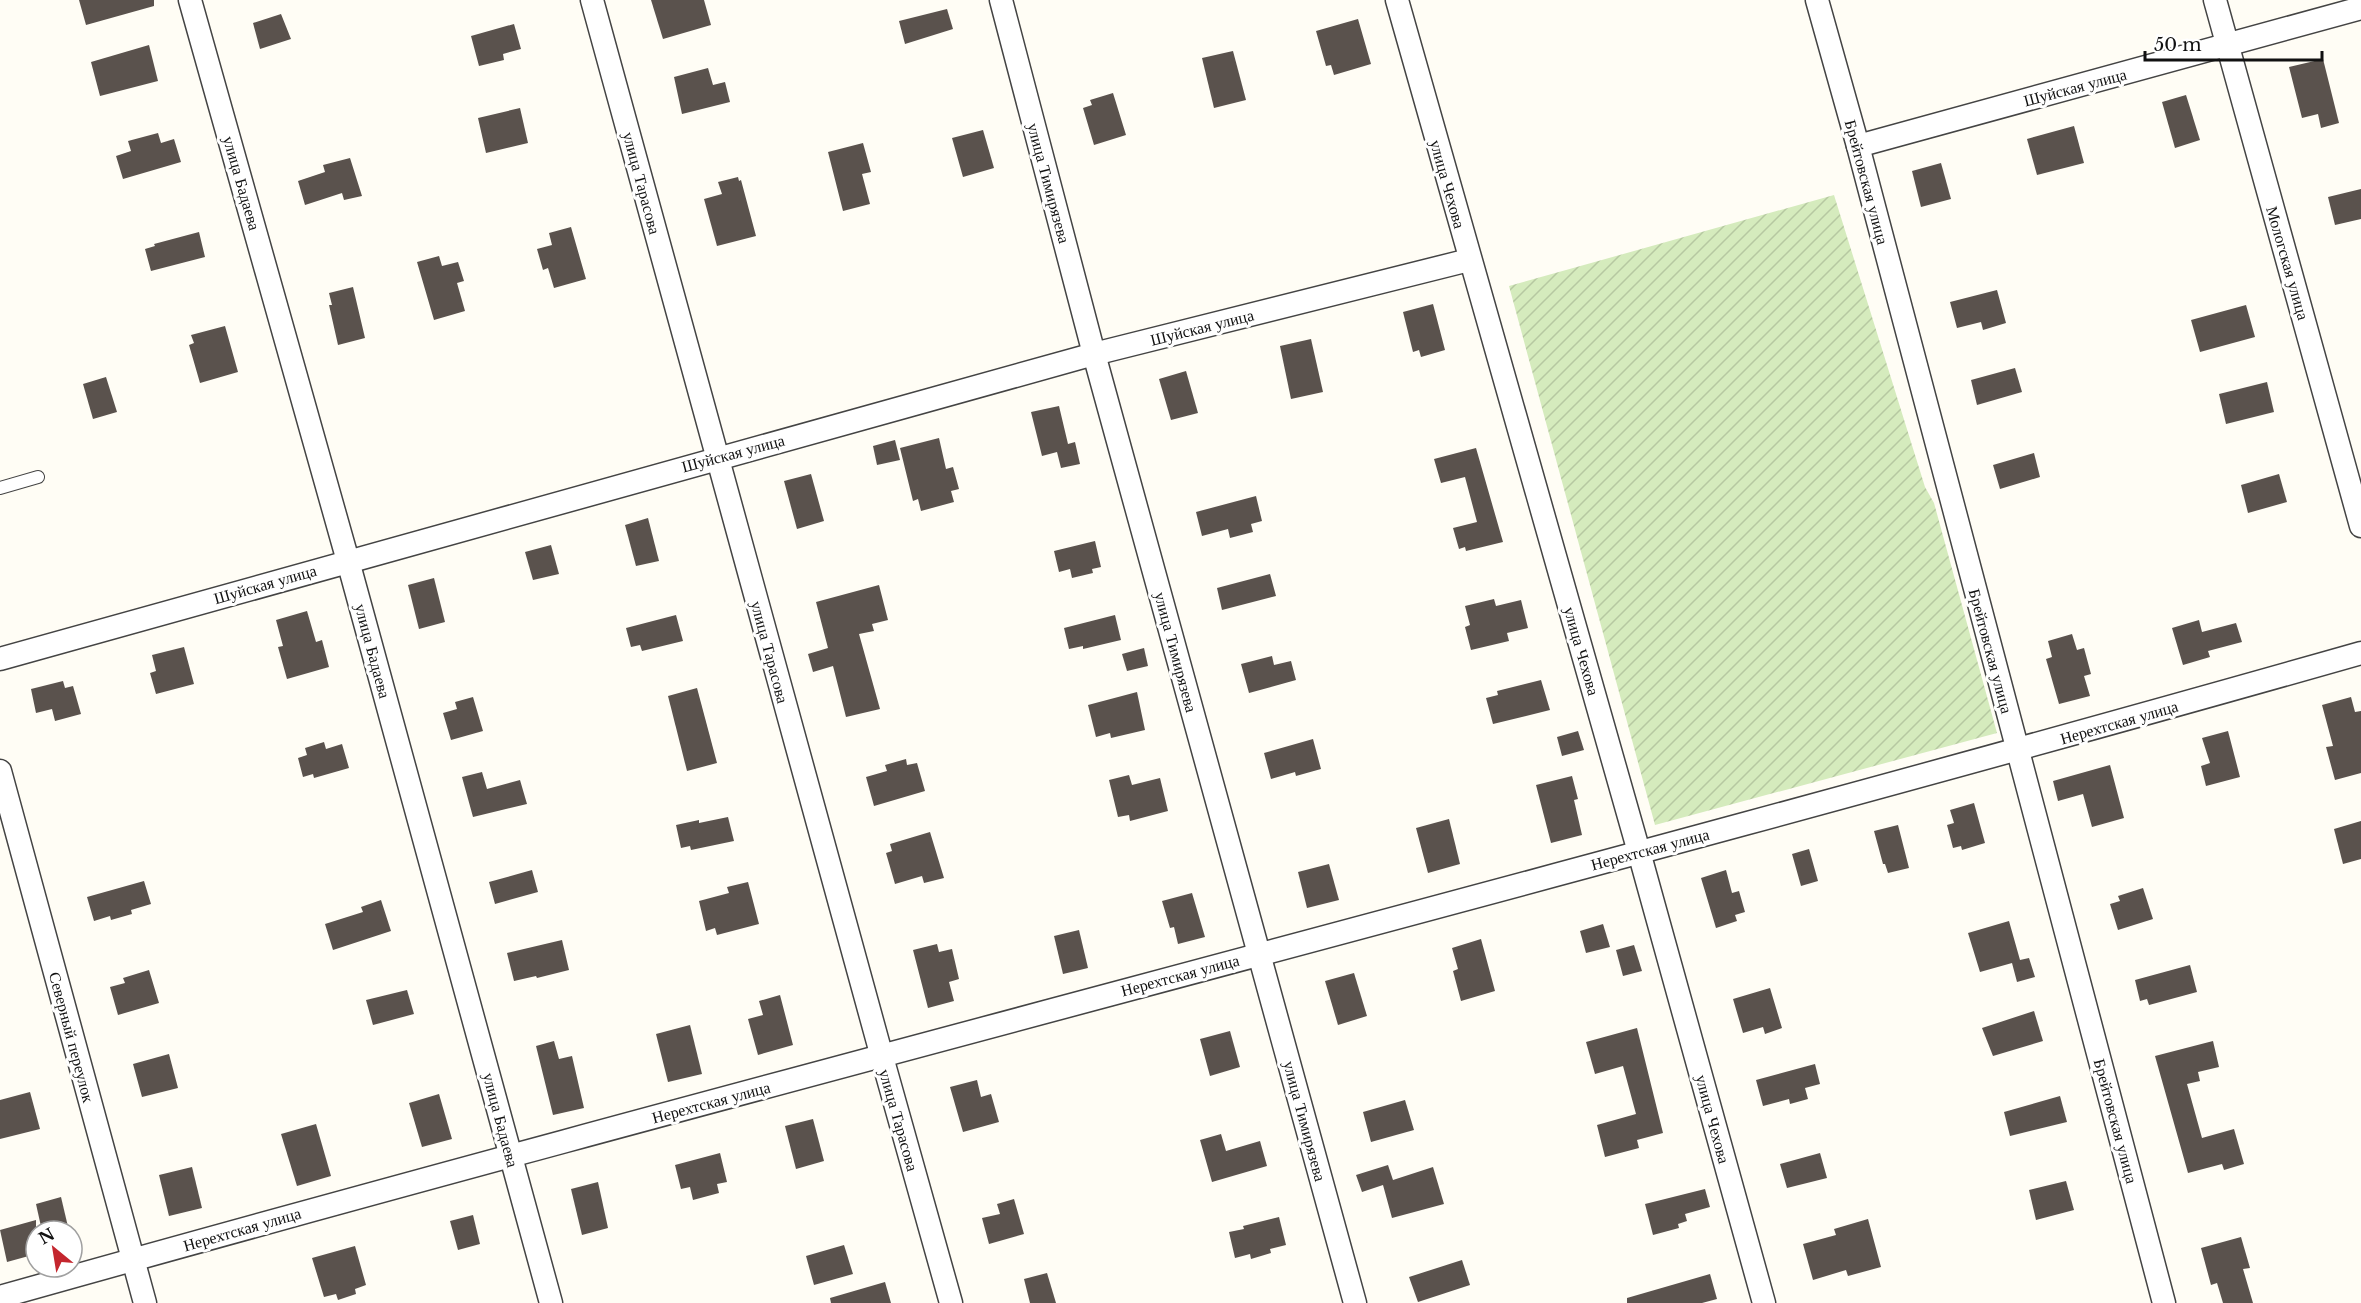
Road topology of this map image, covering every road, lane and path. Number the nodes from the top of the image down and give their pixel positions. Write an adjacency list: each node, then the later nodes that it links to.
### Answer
1 (190, 0): 16 (street, улица Бадаева)
2 (592, 0): 12 (street, улица Тарасова)
3 (1000, 0): 11 (street, улица Тимирязева)
4 (1397, 0): 10 (street, улица Чехова)
5 (1817, 0): 9 (street, Брейтовская улица)
6 (2215, 0): 8 (street, Мологская улица)
7 (2361, 8): 8 (street, Шуйская улица)
8 (2228, 46): 9 (street, Шуйская улица); 15 (street, Мологская улица)
9 (1858, 146): 19 (street, Брейтовская улица)
10 (1469, 260): 11 (street, Шуйская улица); 21 (street, улица Чехова)
11 (1094, 354): 12 (street, Шуйская улица); 22 (street, улица Тимирязева)
12 (717, 458): 16 (street, Шуйская улица); 23 (street, улица Тарасова)
13 (38, 477): 14 (lane)
14 (0, 488)
15 (2361, 526)
16 (348, 561): 18 (street, Шуйская улица); 24 (street, улица Бадаева)
17 (2361, 653): 19 (street, Нерехтская улица)
18 (0, 659)
19 (2018, 751): 21 (street, Нерехтская улица); 32 (street, Брейтовская улица)
20 (0, 771): 25 (street, Северный переулок)
21 (1639, 852): 22 (street, Нерехтская улица); 31 (street, улица Чехова)
22 (1259, 953): 23 (street, Нерехтская улица); 30 (street, улица Тимирязева)
23 (882, 1057): 24 (street, Нерехтская улица); 29 (street, улица Тарасова)
24 (511, 1155): 25 (street, Нерехтская улица); 28 (street, улица Бадаева)
25 (133, 1260): 26 (street, Нерехтская улица); 27 (street, Северный переулок)
26 (0, 1297)
27 (145, 1303)
28 (551, 1303)
29 (951, 1303)
30 (1355, 1303)
31 (1764, 1303)
32 (2164, 1303)

